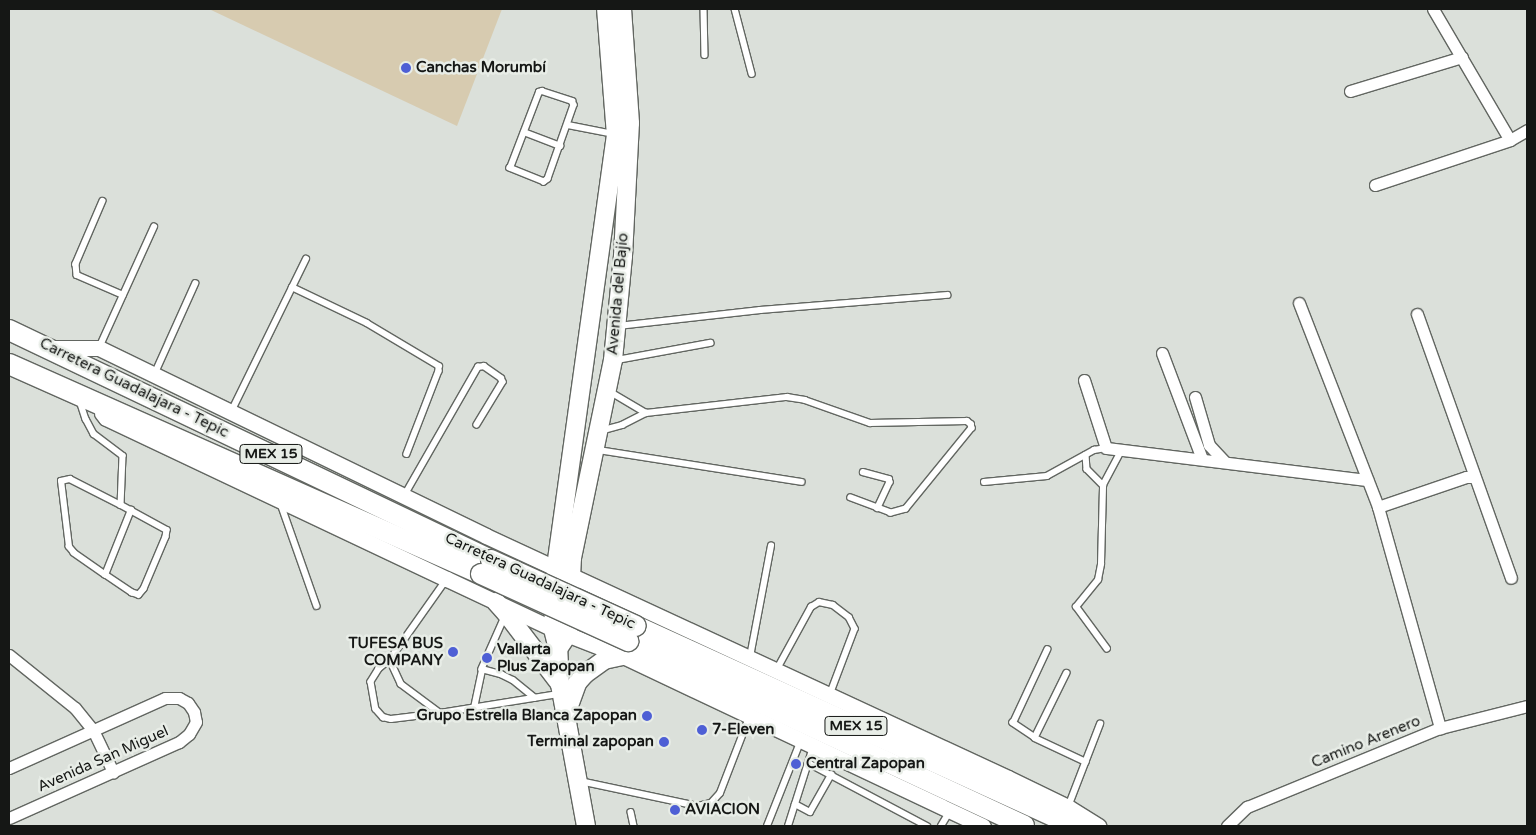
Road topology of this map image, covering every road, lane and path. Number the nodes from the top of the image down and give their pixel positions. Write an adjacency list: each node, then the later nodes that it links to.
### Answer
1 (606, 9): 13 (main road, Avenida del Bajío)
2 (622, 9): 26 (main road, Avenida del Bajío)
3 (704, 9): 6 (lane)
4 (735, 9): 8 (lane)
5 (1433, 9): 7 (street)
6 (705, 55)
7 (1462, 57): 9 (street); 14 (street)
8 (752, 74)
9 (1350, 91)
10 (568, 126): 12 (lane); 13 (lane); 15 (lane)
11 (1527, 130): 14 (street)
12 (524, 132): 15 (lane); 15 (lane)
13 (616, 135): 66 (main road, Avenida del Bajío)
14 (1510, 140): 16 (street)
15 (560, 146)
16 (1374, 185)
17 (104, 200): 22 (lane)
18 (154, 228): 22 (lane)
19 (306, 259): 21 (lane)
20 (195, 284): 34 (lane)
21 (292, 287): 39 (lane); 46 (lane)
22 (123, 294): 30 (lane)
23 (947, 295): 26 (lane)
24 (1299, 303): 52 (street)
25 (1417, 314): 51 (street)
26 (616, 326): 32 (main road, Avenida del Bajío)
27 (9, 330): 29 (highway, Carretera Guadalajara - Tepic / MEX 15)
28 (710, 343): 32 (lane)
29 (52, 348): 30 (main road); 65 (highway, Carretera Guadalajara - Tepic / MEX 15)
30 (99, 348): 34 (main road)
31 (1162, 352): 48 (street)
32 (613, 360): 36 (main road, Avenida del Bajío)
33 (9, 365): 37 (highway, Carretera Guadalajara - Tepic / MEX 15)
34 (154, 375): 39 (main road)
35 (1084, 380): 43 (street)
36 (606, 389): 40 (lane); 42 (main road, Avenida del Bajío)
37 (83, 396): 58 (main road); 59 (lane); 65 (highway, Carretera Guadalajara - Tepic / MEX 15)
38 (1194, 397): 49 (street)
39 (231, 412): 56 (main road)
40 (646, 413): 42 (lane); 61 (lane)
41 (477, 425): 56 (lane)
42 (599, 432): 44 (main road, Avenida del Bajío)
43 (1106, 448): 45 (street); 47 (lane)
44 (593, 449): 53 (lane); 66 (main road, Avenida del Bajío)
45 (1122, 450): 48 (street); 55 (lane)
46 (407, 454)
47 (1086, 455): 54 (lane); 55 (lane)
48 (1202, 459): 49 (street)
49 (1225, 462): 52 (street)
50 (863, 472): 61 (lane)
51 (1474, 477): 60 (street); 68 (street)
52 (1367, 480): 60 (street)
53 (802, 482)
54 (984, 482)
55 (1103, 485): 74 (lane)
56 (404, 496): 63 (main road)
57 (851, 498): 61 (lane)
58 (280, 500): 69 (main road); 70 (lane)
59 (121, 505): 62 (lane); 67 (lane)
60 (1378, 507): 91 (street)
61 (878, 508)
62 (131, 510): 67 (lane); 67 (lane)
63 (486, 536): 66 (main road); 69 (main road)
64 (771, 546): 77 (lane)
65 (486, 567): 72 (highway, Carretera Guadalajara - Tepic / MEX 15, bridge)
66 (563, 571): 72 (main road); 73 (main road)
67 (105, 575)
68 (1511, 578)
69 (454, 582): 71 (main road); 78 (lane)
70 (317, 606)
71 (501, 607): 73 (main road); 79 (lane); 82 (main road)
72 (634, 633): 73 (main road); 77 (main road); 88 (main road); 89 (main road); 105 (highway, Carretera Guadalajara - Tepic / MEX 15); 113 (highway, Carretera Guadalajara - Tepic / MEX 15)
73 (560, 637): 82 (main road)
74 (1107, 649)
75 (1047, 650): 93 (lane)
76 (9, 655): 92 (street)
77 (750, 657): 80 (main road)
78 (390, 660): 87 (lane); 87 (lane)
79 (482, 669): 84 (lane); 86 (lane)
80 (776, 670): 83 (main road); 83 (lane)
81 (1067, 673): 93 (lane)
82 (561, 689): 84 (lane); 88 (main road)
83 (830, 695): 105 (main road)
84 (535, 698): 86 (lane)
85 (1527, 706): 91 (street, Camino Arenero)
86 (474, 708): 87 (lane)
87 (440, 713)
88 (566, 715): 100 (main road)
89 (750, 716): 94 (main road); 100 (lane)
90 (1100, 724): 95 (lane)
91 (1440, 728): 115 (street, Camino Arenero)
92 (93, 730): 97 (street, Avenida San Miguel); 98 (street); 98 (street, Avenida San Miguel)
93 (1035, 738): 95 (lane)
94 (807, 743): 96 (lane); 102 (main road); 109 (lane)
95 (1086, 762): 105 (lane)
96 (808, 763): 99 (lane); 101 (lane)
97 (9, 768)
98 (112, 772): 104 (street, Avenida San Miguel)
99 (831, 775): 101 (lane); 111 (lane)
100 (578, 780): 107 (main road)
101 (795, 804): 110 (lane)
102 (950, 811): 106 (main road); 112 (lane)
103 (631, 812): 108 (lane)
104 (9, 818)
105 (1069, 818): 114 (main road)
106 (976, 825)
107 (586, 826)
108 (634, 826)
109 (766, 826)
110 (788, 826)
111 (926, 826)
112 (941, 826)
113 (1024, 826)
114 (1099, 826)
115 (1227, 826)

